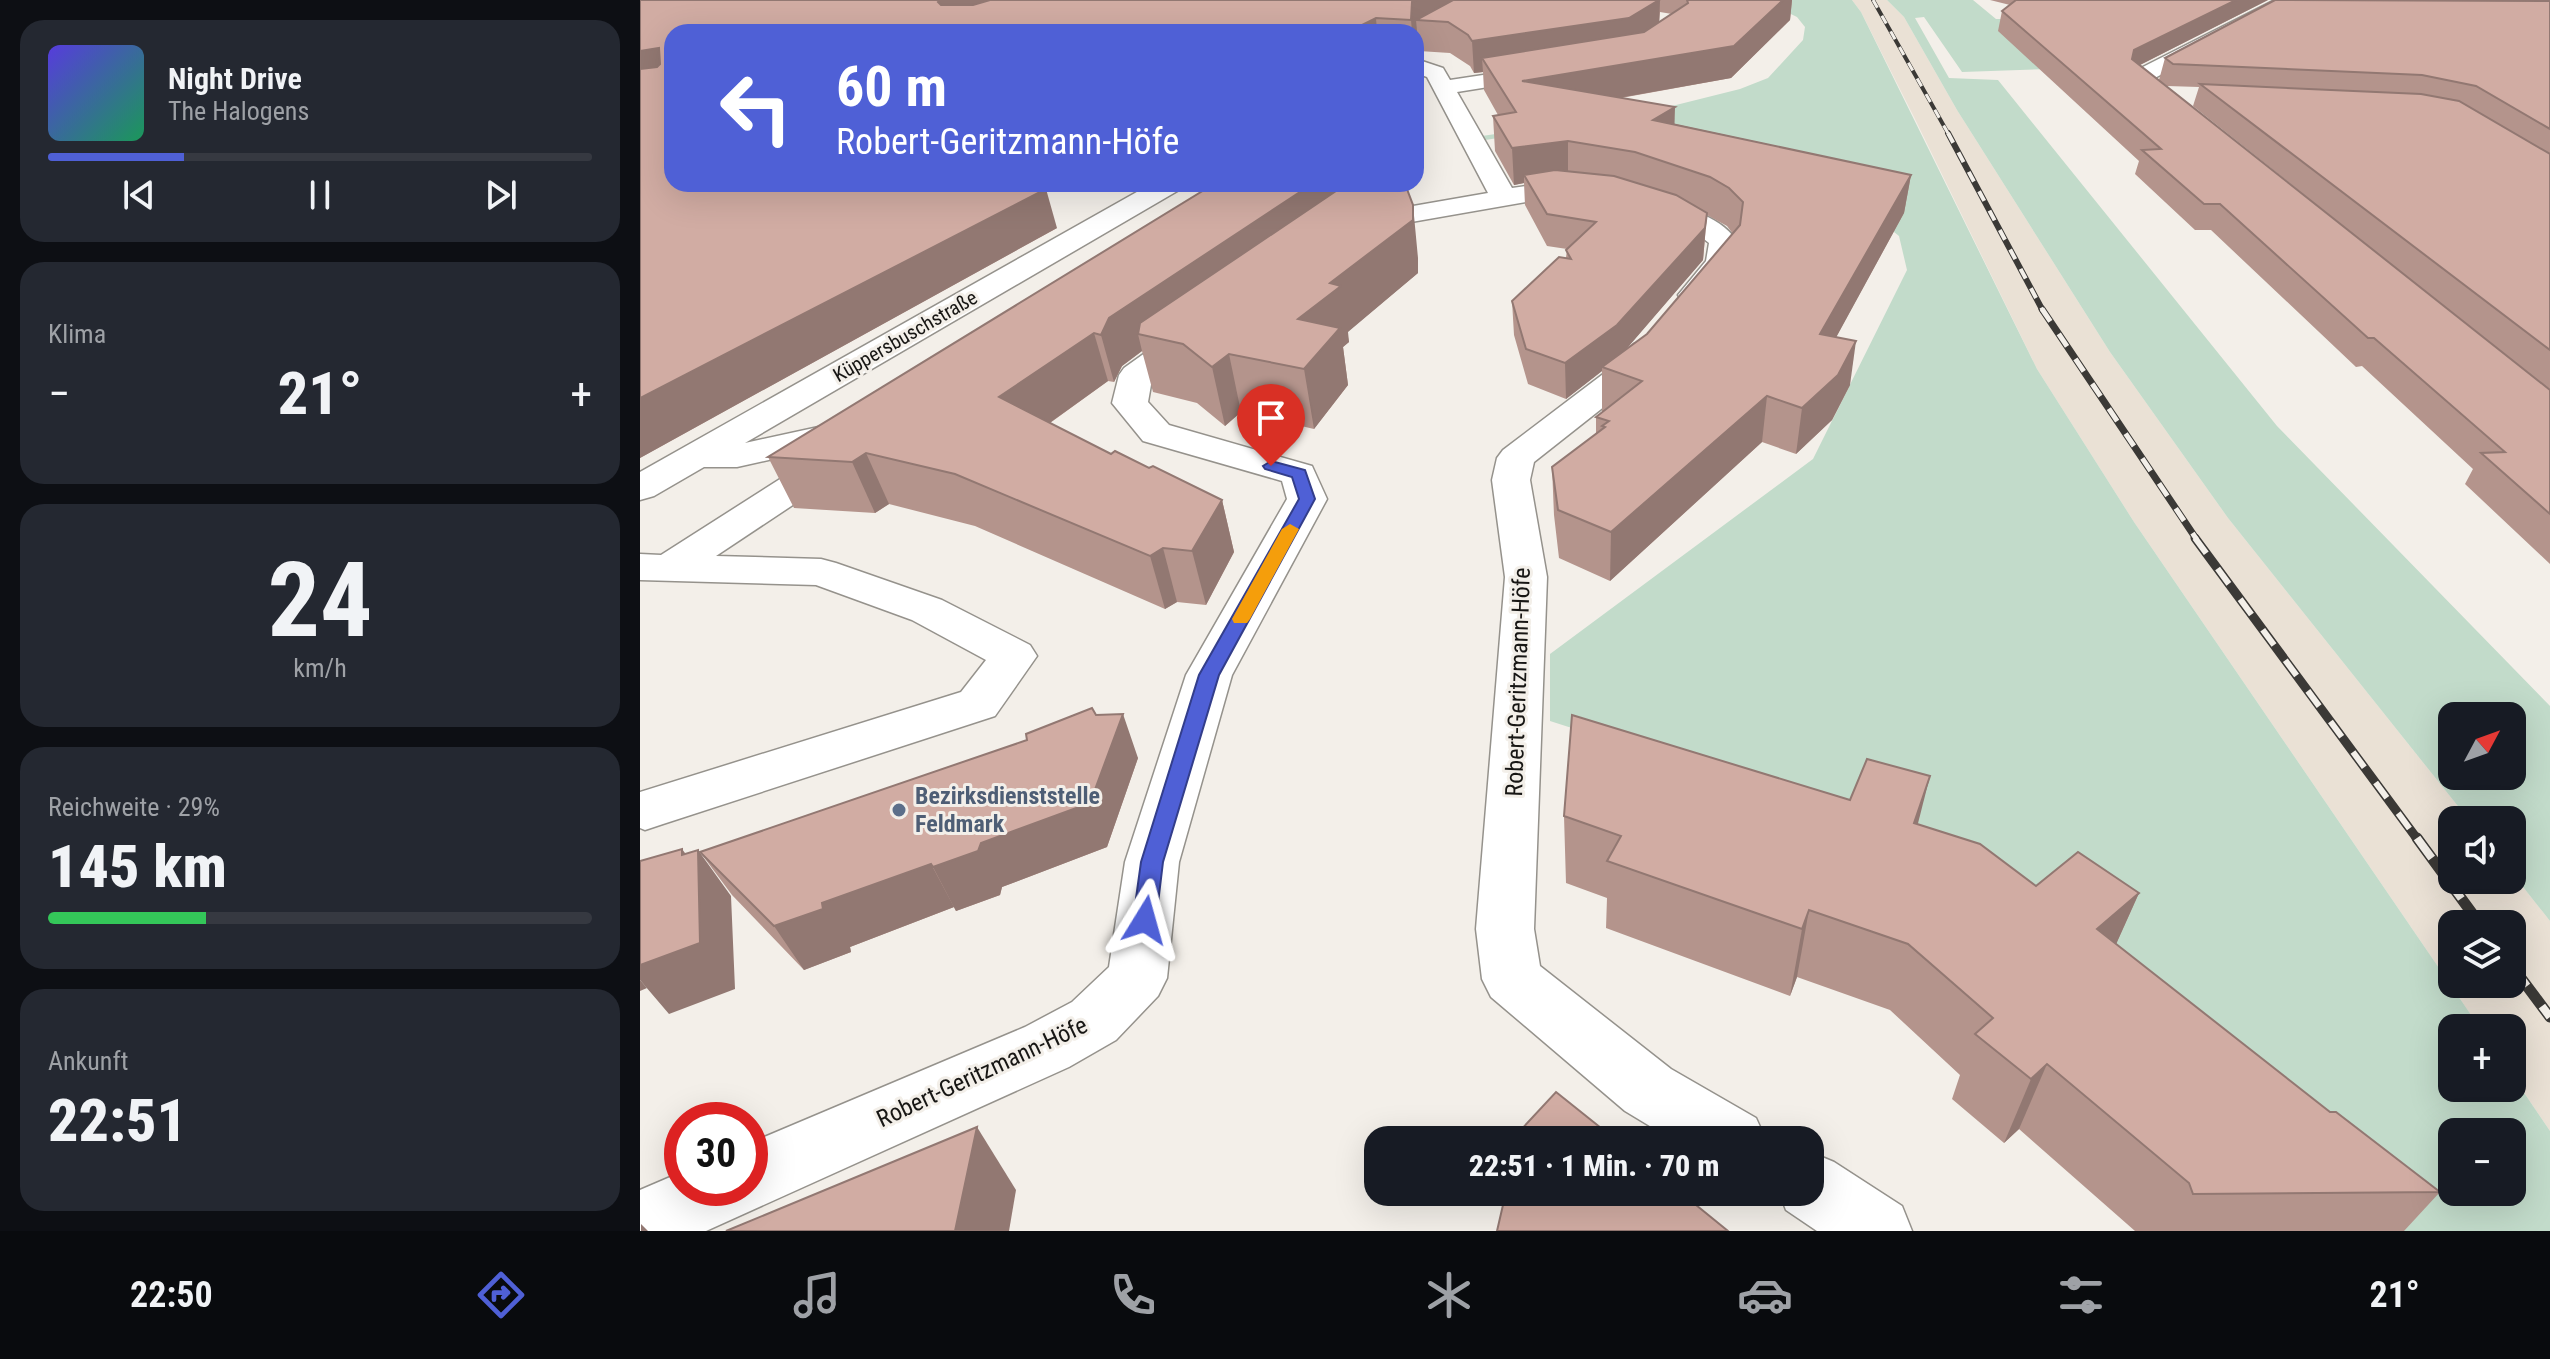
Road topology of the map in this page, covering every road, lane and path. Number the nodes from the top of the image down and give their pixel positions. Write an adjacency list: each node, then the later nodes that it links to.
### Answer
1 (2289, 0): 4 (street)
2 (1557, 70): 3 (street)
3 (1427, 77): 6 (street)
4 (2193, 110)
5 (1156, 192): 9 (street, Küppersbuschstraße)
6 (1504, 197): 7 (street, Robert-Geritzmann-Höfe); 13 (street, Robert-Geritzmann-Höfe)
7 (1321, 241)
8 (1235, 303): 14 (street, Robert-Geritzmann-Höfe)
9 (693, 457): 10 (street, Küppersbuschstraße); 11 (street)
10 (640, 488)
11 (650, 573): 12 (street)
12 (642, 801)
13 (1709, 1126)
14 (768, 1169)
15 (1824, 1195): 18 (street)
16 (684, 1206): 17 (street)
17 (640, 1225)
18 (1877, 1231)

